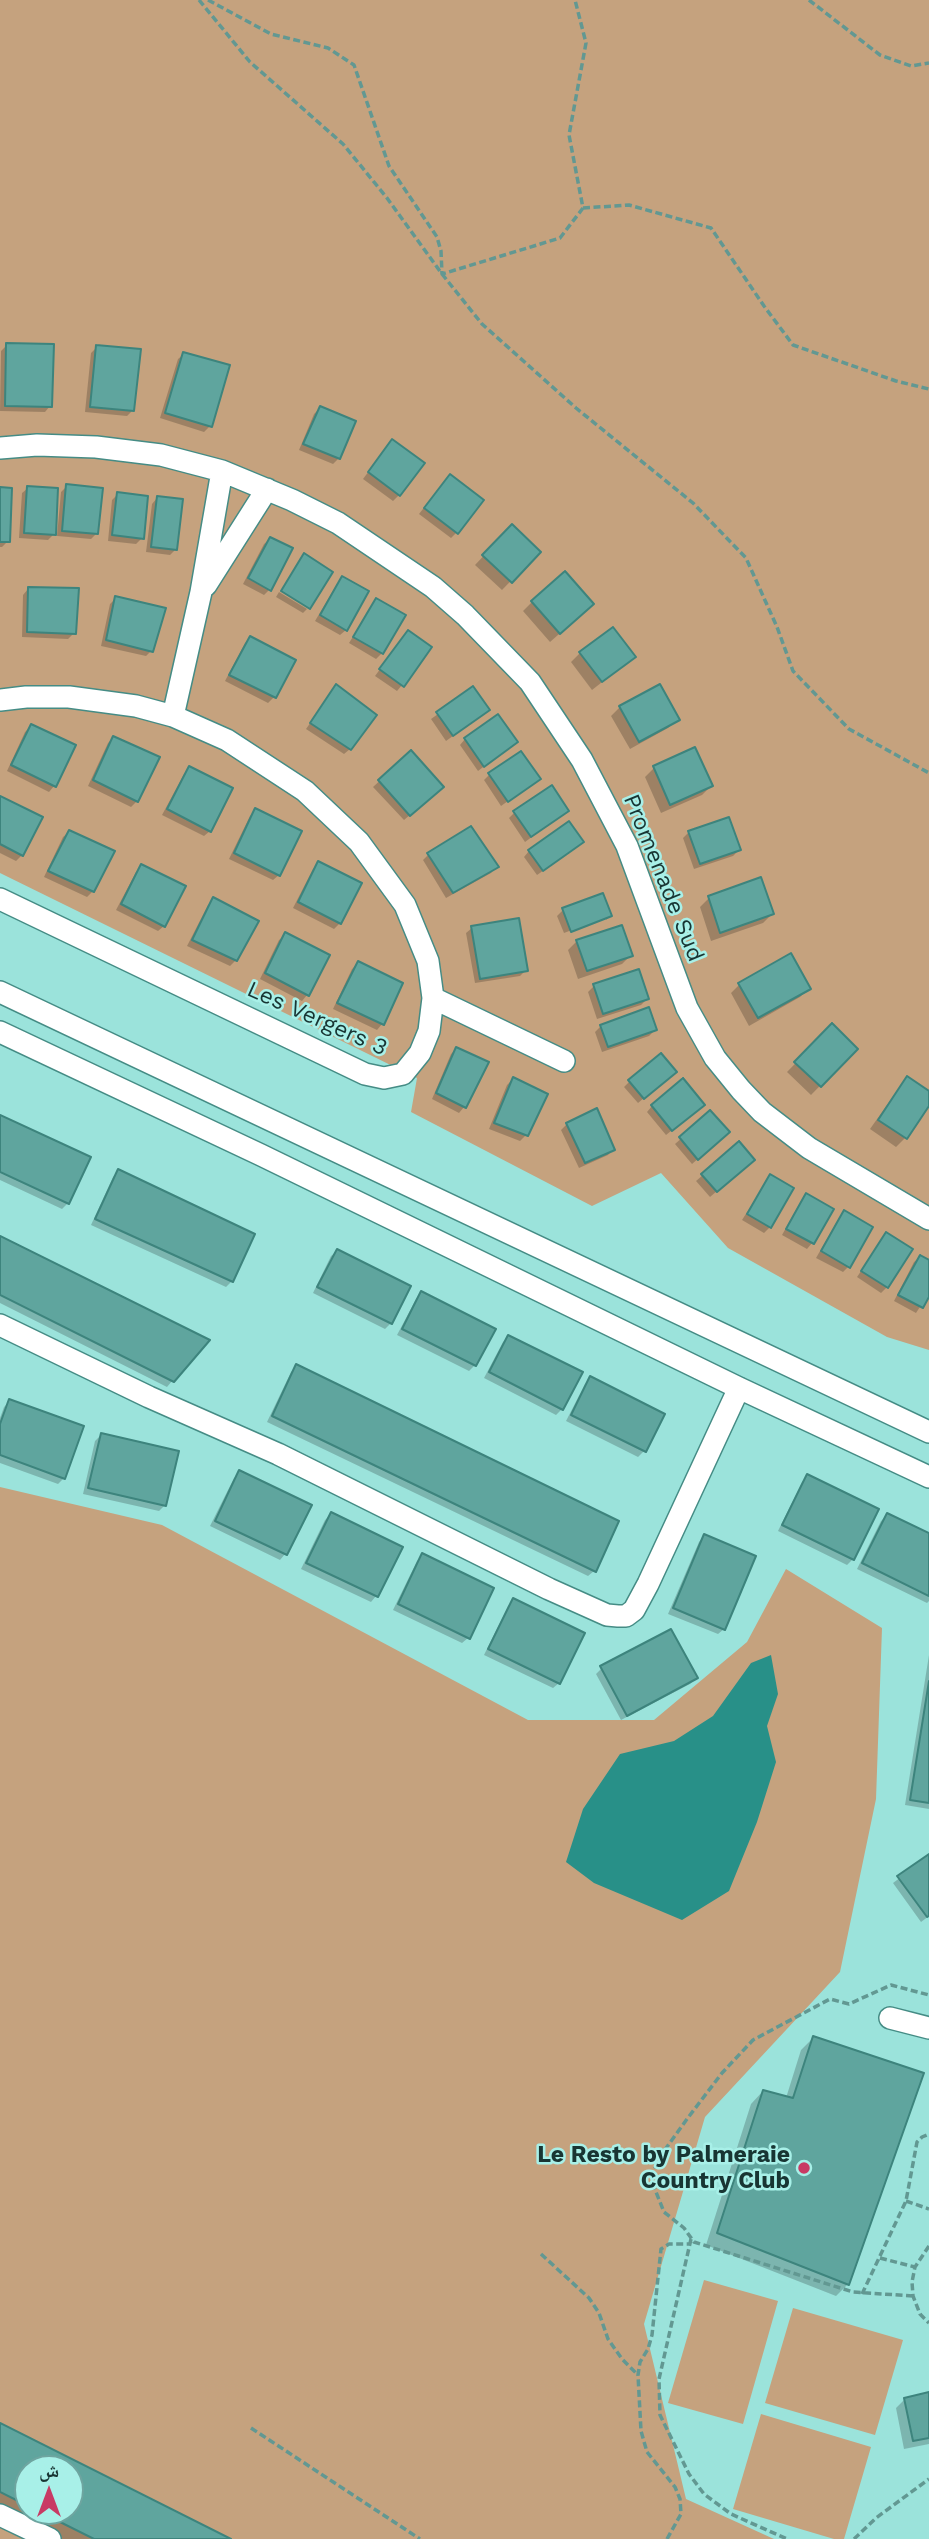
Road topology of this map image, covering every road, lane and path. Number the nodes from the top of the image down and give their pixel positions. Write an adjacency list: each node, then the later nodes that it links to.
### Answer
1 (199, 0): 7 (path)
2 (208, 0): 7 (path)
3 (575, 0): 6 (path)
4 (809, 0): 5 (path)
5 (929, 63)
6 (583, 208): 7 (path); 8 (path)
7 (442, 274): 15 (path)
8 (929, 389)
9 (0, 448): 10 (street, Promenade Sud)
10 (222, 471): 11 (street, Promenade Sud); 12 (street)
11 (267, 489): 12 (street); 21 (street, Promenade Sud)
12 (201, 593): 14 (street)
13 (0, 700): 14 (street, Les Vergers 3)
14 (173, 716): 18 (street, Les Vergers 3)
15 (929, 773)
16 (0, 899): 18 (street, Les Vergers 3)
17 (0, 992): 24 (street)
18 (433, 998): 20 (street)
19 (0, 1032): 23 (street)
20 (564, 1060)
21 (929, 1219)
22 (0, 1325): 23 (street)
23 (739, 1388): 25 (street)
24 (929, 1432)
25 (929, 1477)
26 (929, 1995): 32 (path)
27 (890, 2018): 28 (street)
28 (929, 2028)
29 (929, 2134): 30 (path)
30 (906, 2201): 31 (path); 35 (path)
31 (929, 2209)
32 (690, 2241): 37 (path); 40 (path); 47 (path)
33 (929, 2246): 36 (path)
34 (541, 2254): 40 (path)
35 (880, 2258): 36 (path); 37 (path)
36 (915, 2267): 38 (path)
37 (862, 2294): 38 (path)
38 (913, 2296): 39 (path)
39 (929, 2323)
40 (638, 2375): 46 (path)
41 (251, 2428): 45 (path)
42 (929, 2479): 48 (path)
43 (0, 2515): 44 (street)
44 (50, 2539)
45 (420, 2539)
46 (667, 2539)
47 (787, 2539)
48 (854, 2539)

